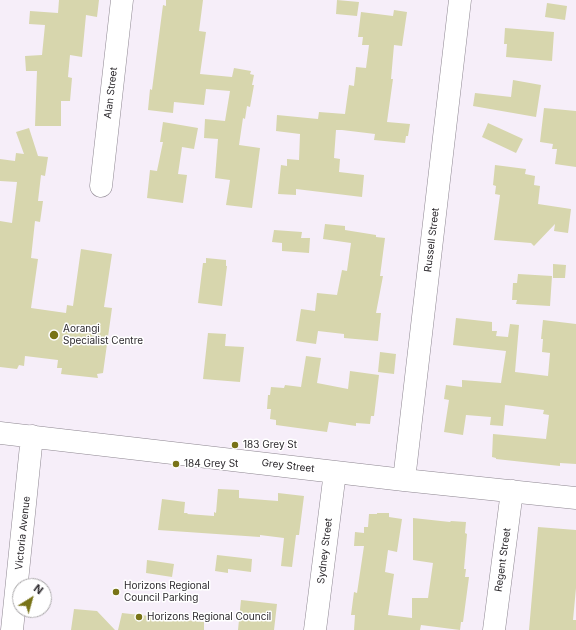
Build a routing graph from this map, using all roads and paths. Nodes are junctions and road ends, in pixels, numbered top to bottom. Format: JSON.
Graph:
{"nodes":[{"id":1,"x":122,"y":0,"type":"edge"},
{"id":2,"x":460,"y":0,"type":"edge"},
{"id":3,"x":101,"y":186,"type":"dead end"},
{"id":4,"x":0,"y":433,"type":"edge"},
{"id":5,"x":32,"y":436,"type":"junction"},
{"id":6,"x":335,"y":472,"type":"junction"},
{"id":7,"x":404,"y":480,"type":"junction"},
{"id":8,"x":512,"y":490,"type":"junction"},
{"id":9,"x":576,"y":498,"type":"edge"},
{"id":10,"x":12,"y":630,"type":"edge"},
{"id":11,"x":315,"y":630,"type":"edge"},
{"id":12,"x":494,"y":630,"type":"edge"}],
"edges":[{"from":1,"to":3,"type":"street","name":"Alan Street"},
{"from":2,"to":7,"type":"street","name":"Russell Street"},
{"from":4,"to":5,"type":"street","name":"Grey Street"},
{"from":5,"to":6,"type":"street","name":"Grey Street"},
{"from":5,"to":10,"type":"street","name":"Victoria Avenue"},
{"from":6,"to":7,"type":"street","name":"Grey Street"},
{"from":6,"to":11,"type":"street","name":"Sydney Street"},
{"from":7,"to":8,"type":"street","name":"Grey Street"},
{"from":8,"to":9,"type":"street","name":"Grey Street"},
{"from":8,"to":12,"type":"street","name":"Regent Street"}]}
